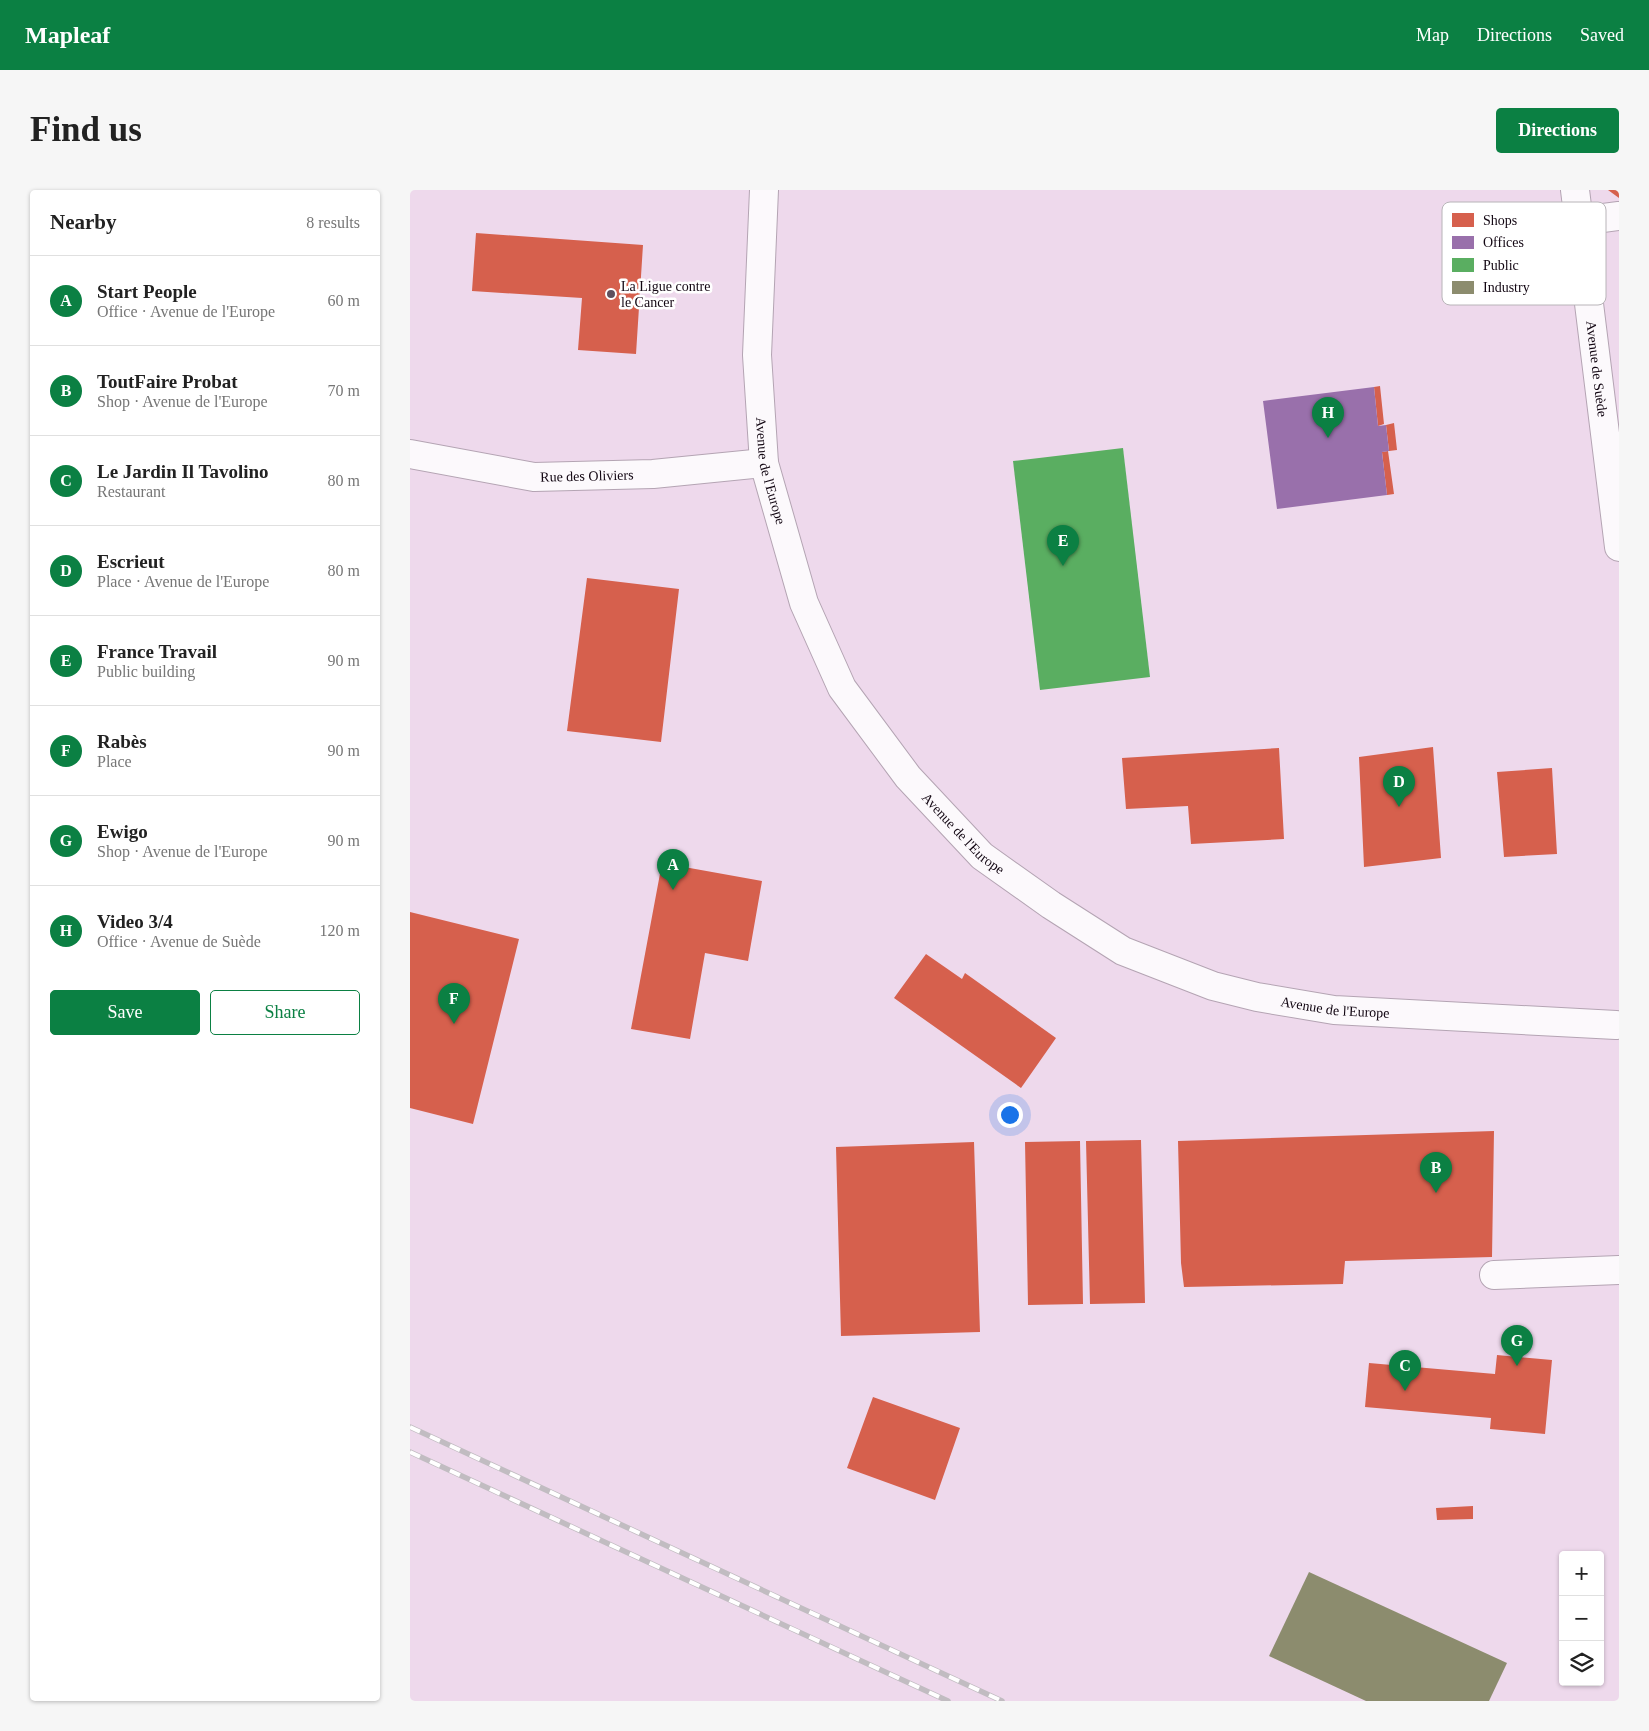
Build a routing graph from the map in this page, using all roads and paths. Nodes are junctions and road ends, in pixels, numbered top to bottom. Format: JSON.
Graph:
{"nodes":[{"id":1,"x":764,"y":190,"type":"edge"},
{"id":2,"x":1619,"y":216,"type":"edge"},
{"id":3,"x":1606,"y":218,"type":"edge"},
{"id":4,"x":1590,"y":305,"type":"edge"},
{"id":5,"x":410,"y":454,"type":"edge"},
{"id":6,"x":764,"y":463,"type":"junction"},
{"id":7,"x":1619,"y":547,"type":"edge"},
{"id":8,"x":1618,"y":1023,"type":"edge"},
{"id":9,"x":1619,"y":1270,"type":"edge"},
{"id":10,"x":1494,"y":1275,"type":"dead end"}],
"edges":[{"from":1,"to":6,"type":"street","name":"Avenue de l'Europe"},
{"from":2,"to":3,"type":"street"},
{"from":4,"to":7,"type":"street","name":"Avenue de Suède"},
{"from":5,"to":6,"type":"street","name":"Rue des Oliviers"},
{"from":6,"to":8,"type":"street","name":"Avenue de l'Europe"},
{"from":9,"to":10,"type":"street"}]}
